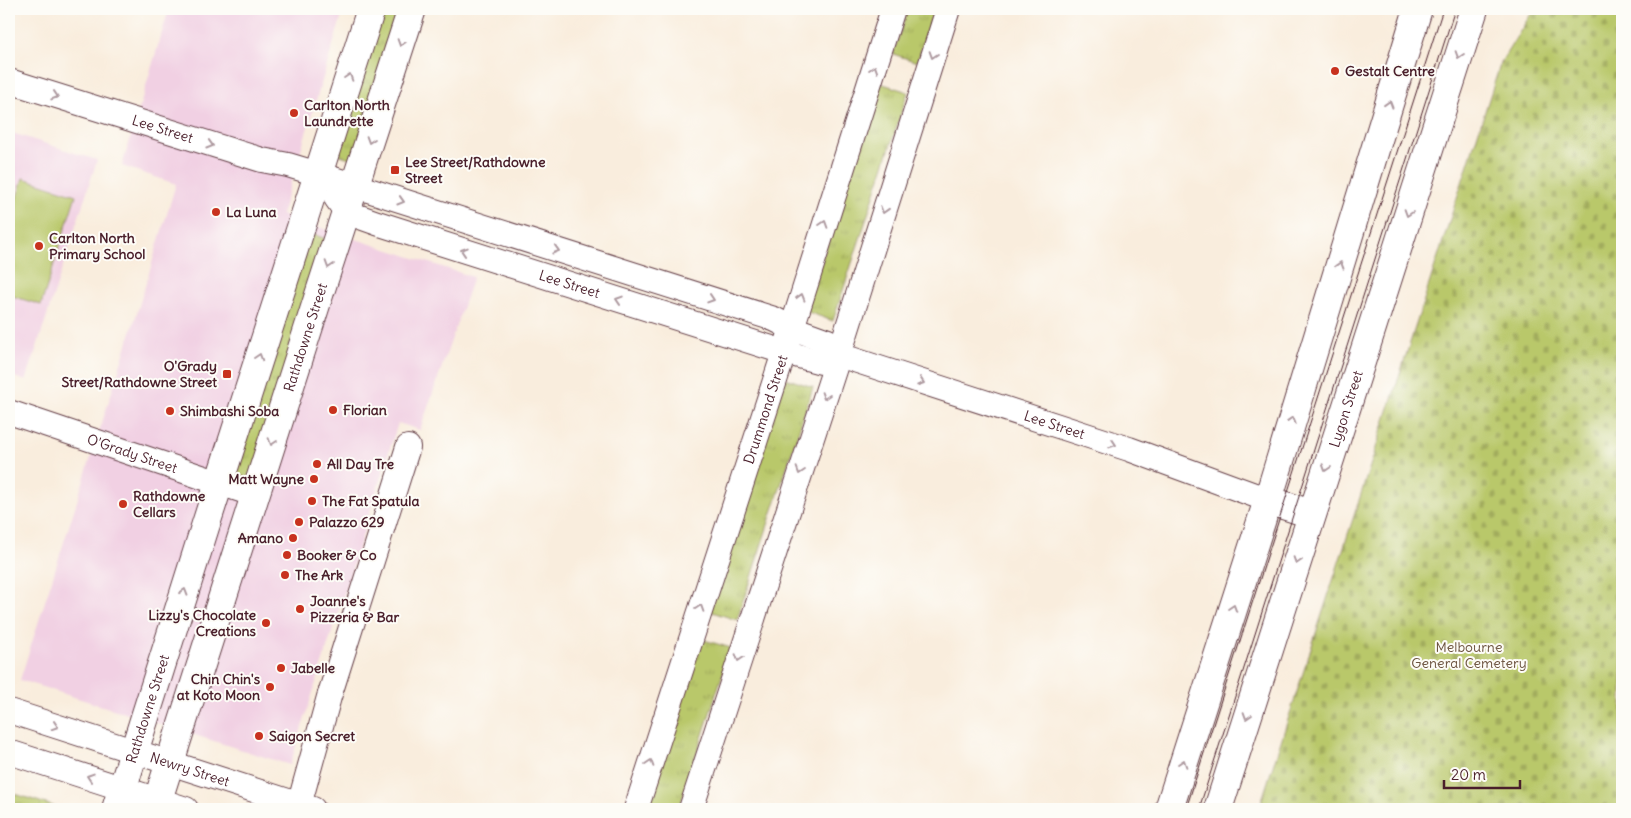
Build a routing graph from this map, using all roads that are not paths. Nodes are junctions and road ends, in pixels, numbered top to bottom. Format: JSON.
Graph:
{"nodes":[{"id":1,"x":371,"y":9,"type":"edge"},
{"id":2,"x":412,"y":9,"type":"edge"},
{"id":3,"x":893,"y":9,"type":"edge"},
{"id":4,"x":948,"y":9,"type":"edge"},
{"id":5,"x":1418,"y":9,"type":"edge"},
{"id":6,"x":1474,"y":9,"type":"edge"},
{"id":7,"x":9,"y":81,"type":"edge"},
{"id":8,"x":318,"y":174,"type":"junction"},
{"id":9,"x":354,"y":186,"type":"junction"},
{"id":10,"x":346,"y":212,"type":"junction"},
{"id":11,"x":502,"y":232,"type":"junction"},
{"id":12,"x":489,"y":259,"type":"junction"},
{"id":13,"x":652,"y":280,"type":"junction"},
{"id":14,"x":666,"y":314,"type":"junction"},
{"id":15,"x":792,"y":328,"type":"junction"},
{"id":16,"x":784,"y":352,"type":"junction"},
{"id":17,"x":839,"y":355,"type":"junction"},
{"id":18,"x":9,"y":412,"type":"edge"},
{"id":19,"x":408,"y":446,"type":"dead end"},
{"id":20,"x":218,"y":484,"type":"junction"},
{"id":21,"x":255,"y":495,"type":"junction"},
{"id":22,"x":1268,"y":500,"type":"junction"},
{"id":23,"x":1311,"y":514,"type":"junction"},
{"id":24,"x":9,"y":711,"type":"edge"},
{"id":25,"x":9,"y":752,"type":"edge"},
{"id":26,"x":134,"y":752,"type":"junction"},
{"id":27,"x":170,"y":764,"type":"junction"},
{"id":28,"x":119,"y":799,"type":"edge"},
{"id":29,"x":156,"y":805,"type":"edge"},
{"id":30,"x":303,"y":808,"type":"edge"},
{"id":31,"x":186,"y":809,"type":"edge"},
{"id":32,"x":636,"y":809,"type":"edge"},
{"id":33,"x":691,"y":809,"type":"edge"},
{"id":34,"x":1169,"y":809,"type":"edge"},
{"id":35,"x":1218,"y":809,"type":"edge"}],
"edges":[{"from":8,"to":1,"type":"street","name":"Rathdowne Street","one_way":true},
{"from":2,"to":9,"type":"street","name":"Rathdowne Street","one_way":true},
{"from":15,"to":3,"type":"street","name":"Drummond Street","one_way":true},
{"from":4,"to":17,"type":"street","one_way":true},
{"from":22,"to":5,"type":"street","one_way":true},
{"from":6,"to":23,"type":"street","name":"Lygon Street","one_way":true},
{"from":7,"to":8,"type":"street","name":"Lee Street","one_way":true},
{"from":8,"to":9,"type":"street","name":"Lee Street"},
{"from":8,"to":10,"type":"street"},
{"from":20,"to":8,"type":"street","name":"Rathdowne Street","one_way":true},
{"from":9,"to":10,"type":"street","name":"Rathdowne Street"},
{"from":9,"to":11,"type":"street","name":"Lee Street","one_way":true},
{"from":12,"to":10,"type":"street","name":"Lee Street","one_way":true},
{"from":10,"to":21,"type":"street","name":"Rathdowne Street","one_way":true},
{"from":11,"to":12,"type":"street"},
{"from":11,"to":13,"type":"street","name":"Lee Street","one_way":true},
{"from":14,"to":12,"type":"street","name":"Lee Street","one_way":true},
{"from":13,"to":14,"type":"street"},
{"from":13,"to":15,"type":"street","name":"Lee Street","one_way":true},
{"from":14,"to":16,"type":"street","name":"Lee Street"},
{"from":15,"to":16,"type":"street","name":"Drummond Street"},
{"from":15,"to":17,"type":"street","name":"Lee Street"},
{"from":16,"to":17,"type":"street","name":"Lee Street"},
{"from":32,"to":16,"type":"street","name":"Drummond Street","one_way":true},
{"from":17,"to":22,"type":"street","name":"Lee Street","one_way":true},
{"from":17,"to":33,"type":"street","one_way":true},
{"from":18,"to":20,"type":"street","name":"O'Grady Street"},
{"from":19,"to":30,"type":"street"},
{"from":20,"to":21,"type":"street","name":"O'Grady Street"},
{"from":26,"to":20,"type":"street","name":"Rathdowne Street","one_way":true},
{"from":21,"to":27,"type":"street","name":"Rathdowne Street"},
{"from":22,"to":23,"type":"street"},
{"from":34,"to":22,"type":"street","one_way":true},
{"from":23,"to":35,"type":"street","name":"Lygon Street","one_way":true},
{"from":24,"to":26,"type":"street","name":"Newry Street","one_way":true},
{"from":28,"to":25,"type":"street","one_way":true},
{"from":26,"to":27,"type":"street","name":"Newry Street"},
{"from":26,"to":28,"type":"street","name":"Rathdowne Street"},
{"from":27,"to":29,"type":"street","name":"Rathdowne Street"},
{"from":27,"to":30,"type":"street","name":"Newry Street"},
{"from":28,"to":29,"type":"street"},
{"from":29,"to":31,"type":"street"}]}
